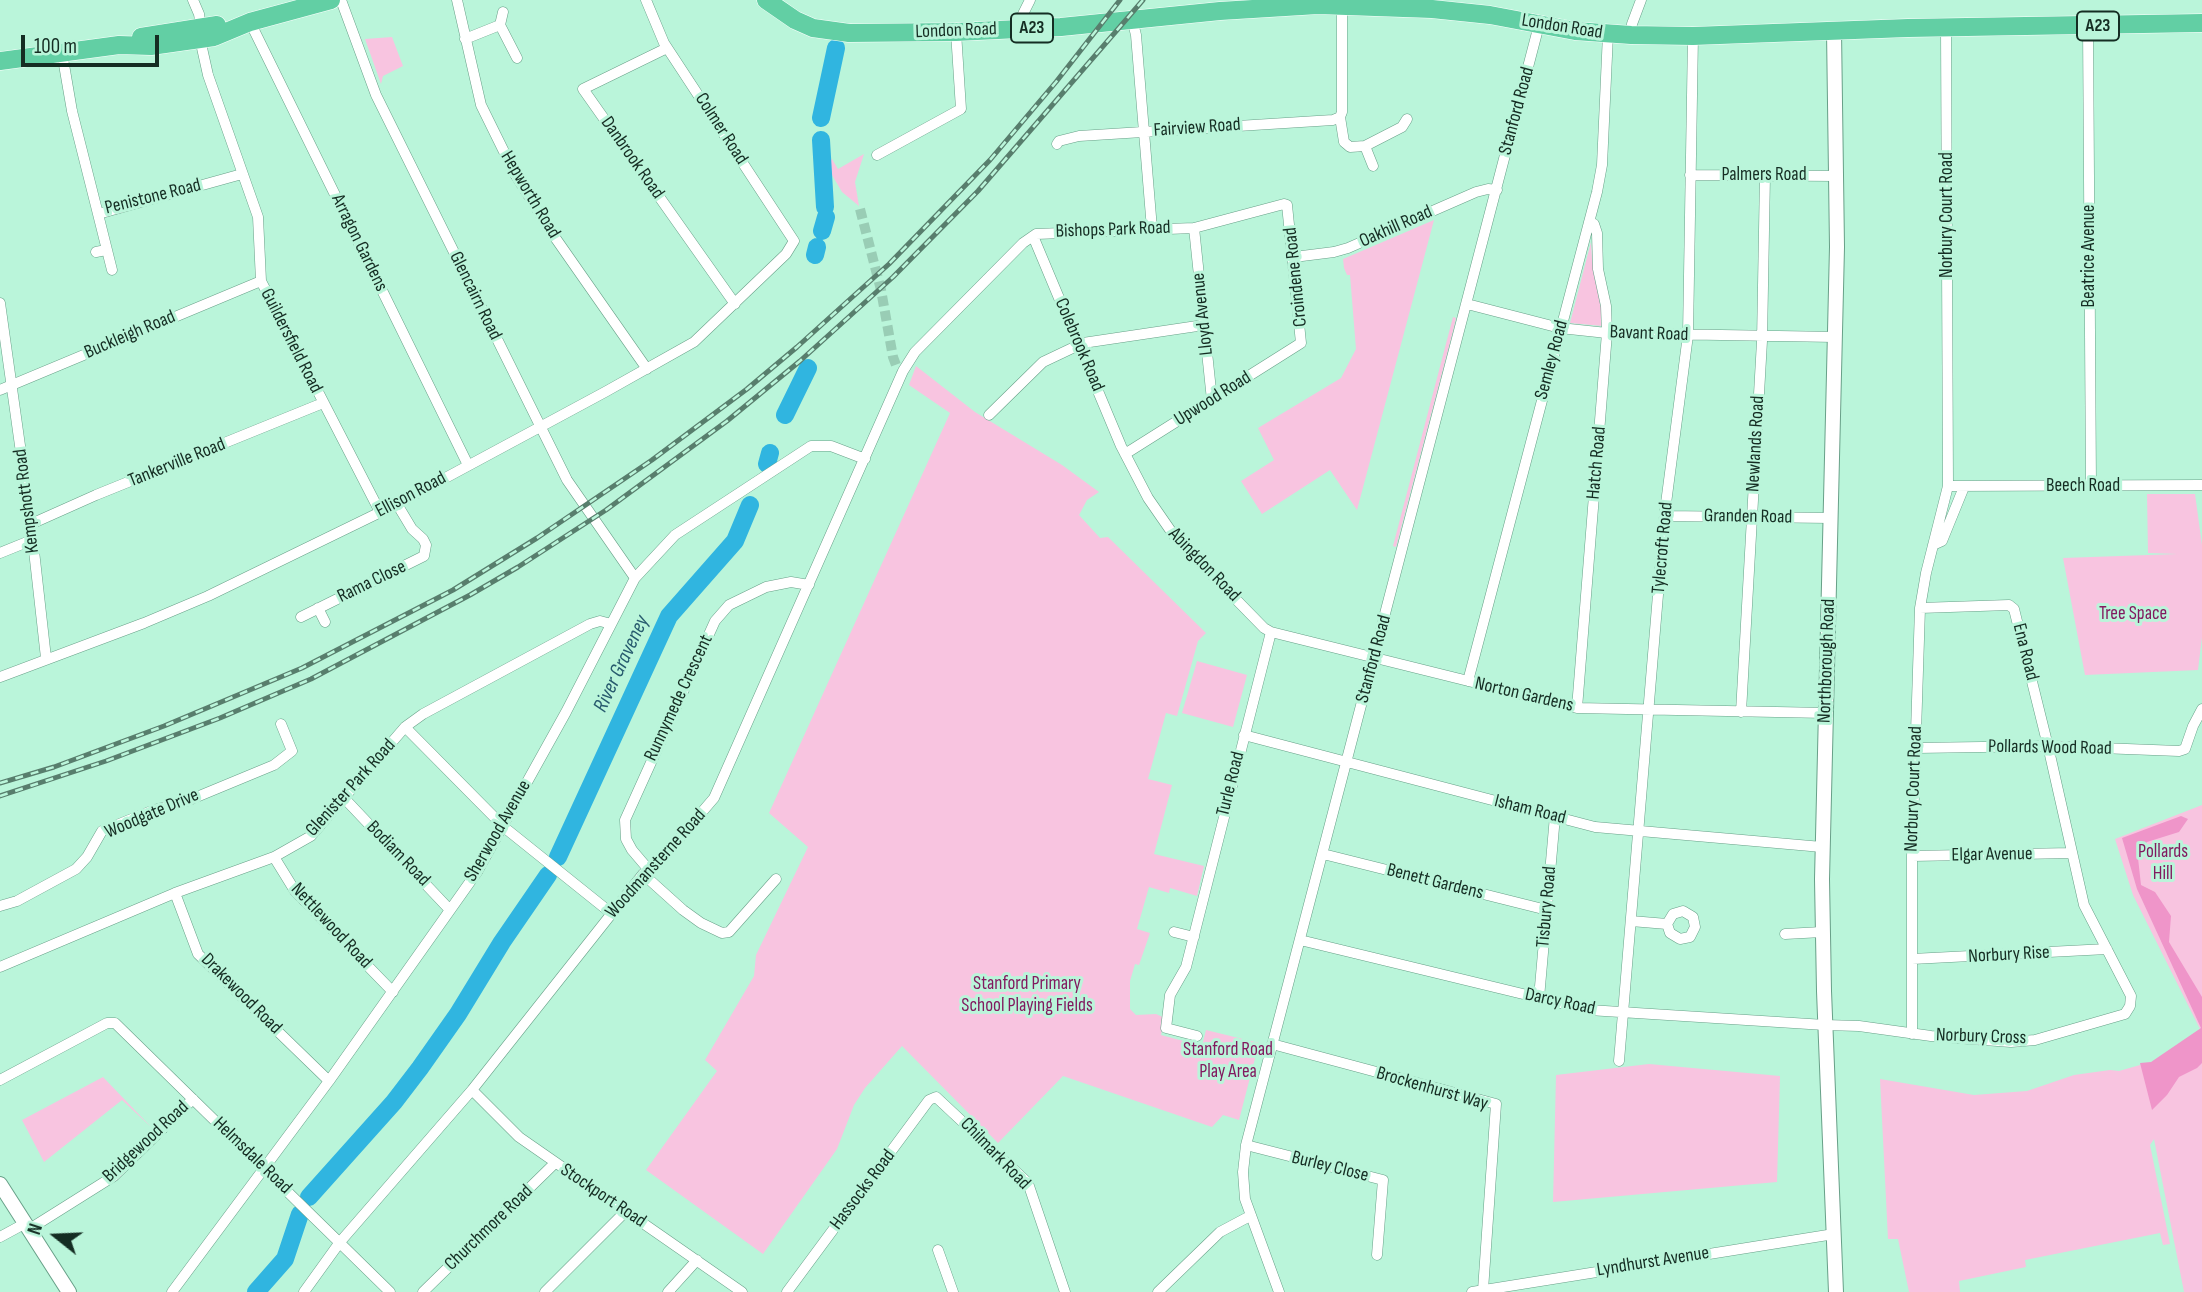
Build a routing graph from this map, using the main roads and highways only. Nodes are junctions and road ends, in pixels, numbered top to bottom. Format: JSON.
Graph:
{"nodes":[{"id":1,"x":330,"y":0,"type":"edge"},
{"id":2,"x":766,"y":0,"type":"edge"},
{"id":3,"x":1270,"y":4,"type":"edge"},
{"id":4,"x":2202,"y":23,"type":"edge"},
{"id":5,"x":0,"y":61,"type":"edge"}],
"edges":[{"from":1,"to":5,"type":"highway"},
{"from":2,"to":3,"type":"highway","name":"London Road","number":"A23"},
{"from":3,"to":4,"type":"highway","name":"London Road","number":"A23"}]}
